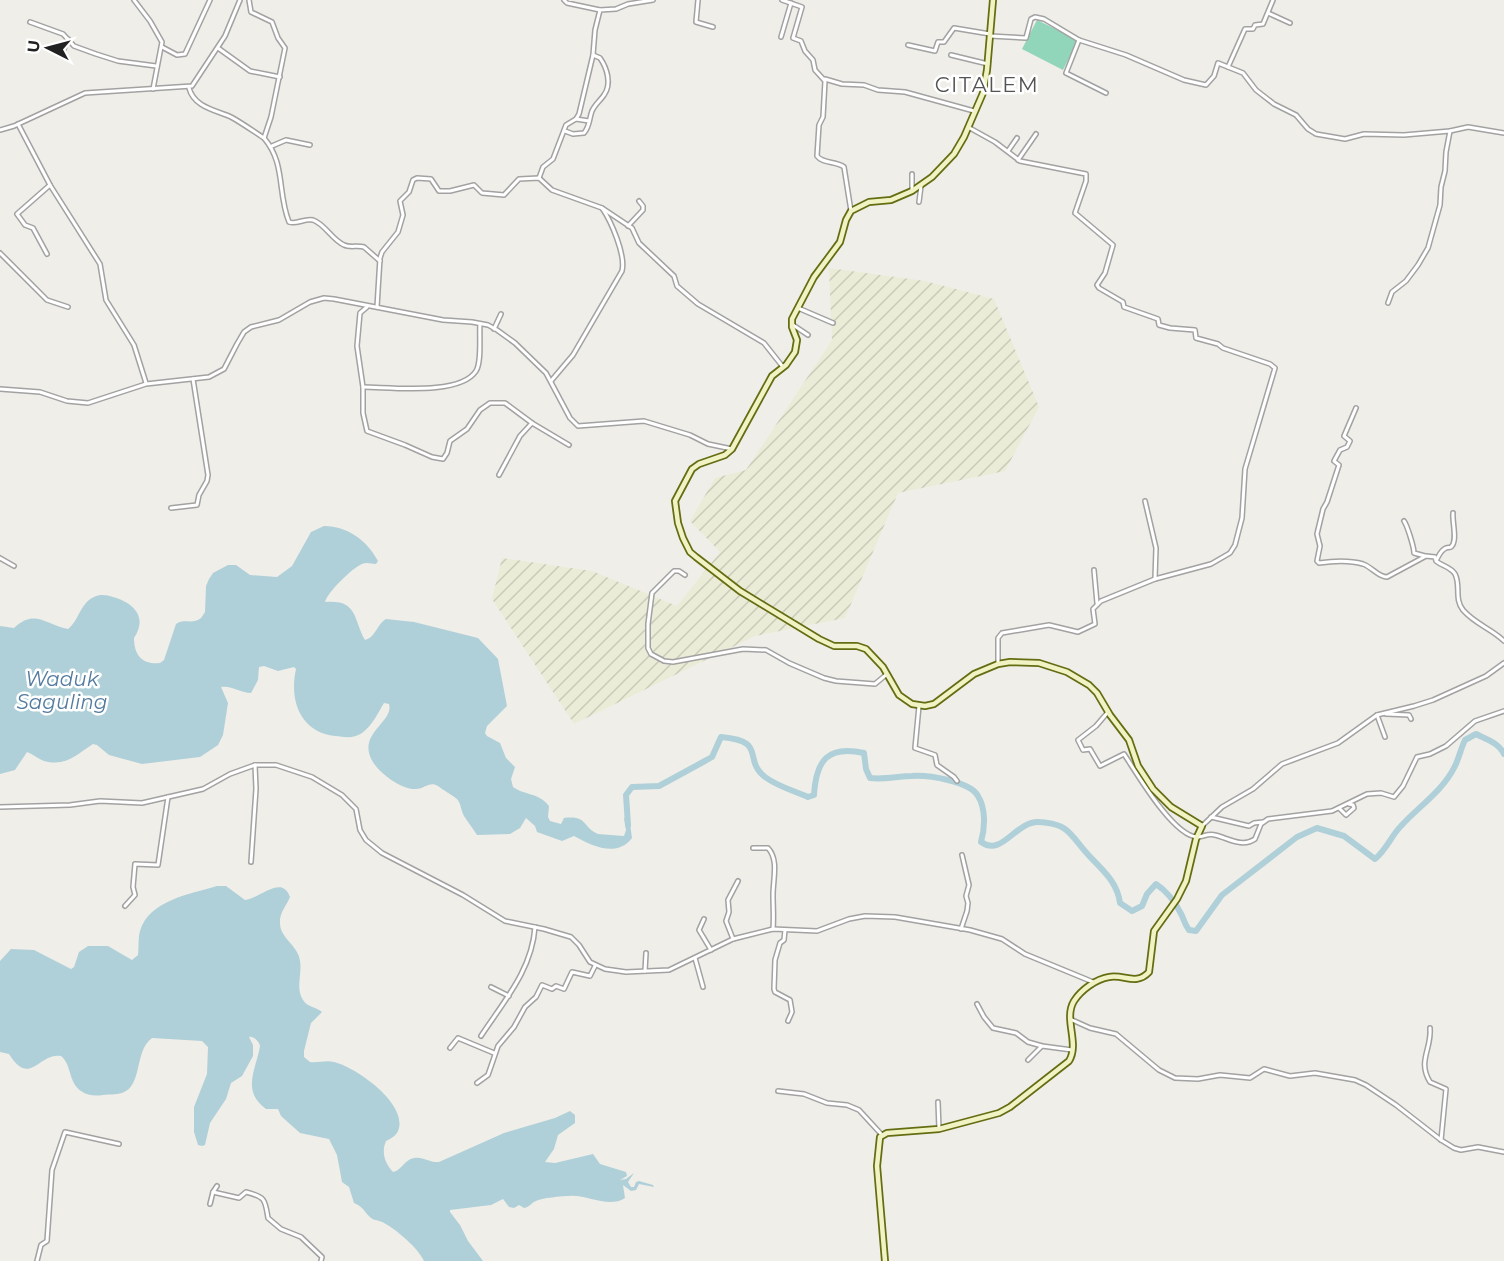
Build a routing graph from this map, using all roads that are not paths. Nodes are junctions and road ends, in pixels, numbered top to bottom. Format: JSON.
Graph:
{"nodes":[{"id":1,"x":134,"y":0,"type":"edge"},
{"id":2,"x":210,"y":0,"type":"edge"},
{"id":3,"x":240,"y":0,"type":"edge"},
{"id":4,"x":249,"y":0,"type":"edge"},
{"id":5,"x":564,"y":0,"type":"edge"},
{"id":6,"x":653,"y":0,"type":"edge"},
{"id":7,"x":698,"y":0,"type":"edge"},
{"id":8,"x":782,"y":0,"type":"edge"},
{"id":9,"x":993,"y":0,"type":"edge"},
{"id":10,"x":1273,"y":0,"type":"edge"},
{"id":11,"x":791,"y":3,"type":"junction"},
{"id":12,"x":600,"y":10,"type":"junction"},
{"id":13,"x":1268,"y":13,"type":"junction"},
{"id":14,"x":30,"y":22,"type":"dead end"},
{"id":15,"x":1290,"y":23,"type":"dead end"},
{"id":16,"x":713,"y":27,"type":"dead end"},
{"id":17,"x":990,"y":35,"type":"junction"},
{"id":18,"x":781,"y":37,"type":"dead end"},
{"id":19,"x":68,"y":39,"type":"junction"},
{"id":20,"x":1079,"y":40,"type":"junction"},
{"id":21,"x":908,"y":45,"type":"dead end"},
{"id":22,"x":162,"y":47,"type":"junction"},
{"id":23,"x":218,"y":47,"type":"junction"},
{"id":24,"x":62,"y":54,"type":"dead end"},
{"id":25,"x":593,"y":55,"type":"junction"},
{"id":26,"x":951,"y":55,"type":"dead end"},
{"id":27,"x":988,"y":64,"type":"junction"},
{"id":28,"x":156,"y":66,"type":"junction"},
{"id":29,"x":1228,"y":67,"type":"junction"},
{"id":30,"x":280,"y":77,"type":"junction"},
{"id":31,"x":824,"y":79,"type":"junction"},
{"id":32,"x":189,"y":88,"type":"junction"},
{"id":33,"x":153,"y":89,"type":"junction"},
{"id":34,"x":1106,"y":93,"type":"dead end"},
{"id":35,"x":974,"y":111,"type":"junction"},
{"id":36,"x":576,"y":119,"type":"junction"},
{"id":37,"x":590,"y":121,"type":"junction"},
{"id":38,"x":18,"y":124,"type":"junction"},
{"id":39,"x":968,"y":127,"type":"junction"},
{"id":40,"x":0,"y":130,"type":"edge"},
{"id":41,"x":564,"y":130,"type":"junction"},
{"id":42,"x":1450,"y":131,"type":"junction"},
{"id":43,"x":1504,"y":133,"type":"edge"},
{"id":44,"x":1036,"y":134,"type":"dead end"},
{"id":45,"x":264,"y":138,"type":"junction"},
{"id":46,"x":1017,"y":138,"type":"dead end"},
{"id":47,"x":310,"y":145,"type":"dead end"},
{"id":48,"x":271,"y":147,"type":"junction"},
{"id":49,"x":1008,"y":151,"type":"junction"},
{"id":50,"x":1018,"y":160,"type":"junction"},
{"id":51,"x":912,"y":174,"type":"dead end"},
{"id":52,"x":539,"y":178,"type":"junction"},
{"id":53,"x":50,"y":185,"type":"junction"},
{"id":54,"x":921,"y":186,"type":"junction"},
{"id":55,"x":912,"y":191,"type":"junction"},
{"id":56,"x":639,"y":201,"type":"dead end"},
{"id":57,"x":919,"y":202,"type":"dead end"},
{"id":58,"x":602,"y":208,"type":"junction"},
{"id":59,"x":851,"y":211,"type":"junction"},
{"id":60,"x":628,"y":226,"type":"junction"},
{"id":61,"x":0,"y":253,"type":"edge"},
{"id":62,"x":47,"y":254,"type":"dead end"},
{"id":63,"x":380,"y":261,"type":"junction"},
{"id":64,"x":1388,"y":303,"type":"dead end"},
{"id":65,"x":369,"y":306,"type":"junction"},
{"id":66,"x":68,"y":307,"type":"dead end"},
{"id":67,"x":377,"y":307,"type":"junction"},
{"id":68,"x":798,"y":308,"type":"junction"},
{"id":69,"x":501,"y":314,"type":"dead end"},
{"id":70,"x":833,"y":323,"type":"dead end"},
{"id":71,"x":480,"y":324,"type":"junction"},
{"id":72,"x":791,"y":324,"type":"junction"},
{"id":73,"x":494,"y":329,"type":"junction"},
{"id":74,"x":808,"y":335,"type":"dead end"},
{"id":75,"x":783,"y":367,"type":"junction"},
{"id":76,"x":193,"y":379,"type":"junction"},
{"id":77,"x":551,"y":381,"type":"junction"},
{"id":78,"x":146,"y":384,"type":"junction"},
{"id":79,"x":363,"y":387,"type":"junction"},
{"id":80,"x":0,"y":389,"type":"edge"},
{"id":81,"x":1356,"y":408,"type":"dead end"},
{"id":82,"x":532,"y":423,"type":"junction"},
{"id":83,"x":569,"y":445,"type":"dead end"},
{"id":84,"x":732,"y":449,"type":"junction"},
{"id":85,"x":499,"y":475,"type":"dead end"},
{"id":86,"x":1145,"y":501,"type":"dead end"},
{"id":87,"x":171,"y":508,"type":"dead end"},
{"id":88,"x":1453,"y":513,"type":"dead end"},
{"id":89,"x":1404,"y":521,"type":"dead end"},
{"id":90,"x":1426,"y":556,"type":"junction"},
{"id":91,"x":0,"y":558,"type":"edge"},
{"id":92,"x":1436,"y":561,"type":"junction"},
{"id":93,"x":14,"y":566,"type":"dead end"},
{"id":94,"x":1094,"y":570,"type":"dead end"},
{"id":95,"x":685,"y":575,"type":"dead end"},
{"id":96,"x":1155,"y":579,"type":"junction"},
{"id":97,"x":1097,"y":603,"type":"junction"},
{"id":98,"x":1504,"y":641,"type":"edge"},
{"id":99,"x":1504,"y":663,"type":"edge"},
{"id":100,"x":998,"y":664,"type":"junction"},
{"id":101,"x":887,"y":674,"type":"junction"},
{"id":102,"x":919,"y":706,"type":"junction"},
{"id":103,"x":1504,"y":711,"type":"edge"},
{"id":104,"x":1384,"y":713,"type":"junction"},
{"id":105,"x":1377,"y":715,"type":"junction"},
{"id":106,"x":1104,"y":716,"type":"junction"},
{"id":107,"x":1411,"y":719,"type":"dead end"},
{"id":108,"x":1385,"y":737,"type":"dead end"},
{"id":109,"x":255,"y":765,"type":"junction"},
{"id":110,"x":957,"y":781,"type":"dead end"},
{"id":111,"x":168,"y":797,"type":"junction"},
{"id":112,"x":1348,"y":803,"type":"junction"},
{"id":113,"x":0,"y":807,"type":"edge"},
{"id":114,"x":1338,"y":808,"type":"junction"},
{"id":115,"x":1211,"y":817,"type":"junction"},
{"id":116,"x":1263,"y":822,"type":"junction"},
{"id":117,"x":1202,"y":826,"type":"junction"},
{"id":118,"x":1196,"y":837,"type":"junction"},
{"id":119,"x":753,"y":848,"type":"dead end"},
{"id":120,"x":963,"y":855,"type":"dead end"},
{"id":121,"x":251,"y":862,"type":"dead end"},
{"id":122,"x":738,"y":881,"type":"dead end"},
{"id":123,"x":124,"y":906,"type":"dead end"},
{"id":124,"x":704,"y":919,"type":"dead end"},
{"id":125,"x":535,"y":927,"type":"junction"},
{"id":126,"x":961,"y":928,"type":"junction"},
{"id":127,"x":773,"y":929,"type":"junction"},
{"id":128,"x":785,"y":930,"type":"junction"},
{"id":129,"x":733,"y":939,"type":"junction"},
{"id":130,"x":711,"y":950,"type":"junction"},
{"id":131,"x":646,"y":953,"type":"dead end"},
{"id":132,"x":695,"y":958,"type":"junction"},
{"id":133,"x":595,"y":966,"type":"junction"},
{"id":134,"x":645,"y":971,"type":"junction"},
{"id":135,"x":1095,"y":983,"type":"junction"},
{"id":136,"x":490,"y":987,"type":"dead end"},
{"id":137,"x":703,"y":987,"type":"dead end"},
{"id":138,"x":509,"y":996,"type":"junction"},
{"id":139,"x":977,"y":1004,"type":"dead end"},
{"id":140,"x":1070,"y":1019,"type":"junction"},
{"id":141,"x":788,"y":1022,"type":"dead end"},
{"id":142,"x":1430,"y":1028,"type":"dead end"},
{"id":143,"x":481,"y":1036,"type":"dead end"},
{"id":144,"x":1042,"y":1046,"type":"junction"},
{"id":145,"x":450,"y":1048,"type":"dead end"},
{"id":146,"x":1072,"y":1050,"type":"junction"},
{"id":147,"x":494,"y":1053,"type":"junction"},
{"id":148,"x":1028,"y":1060,"type":"dead end"},
{"id":149,"x":477,"y":1083,"type":"dead end"},
{"id":150,"x":778,"y":1091,"type":"dead end"},
{"id":151,"x":938,"y":1102,"type":"dead end"},
{"id":152,"x":939,"y":1129,"type":"junction"},
{"id":153,"x":882,"y":1135,"type":"junction"},
{"id":154,"x":1441,"y":1140,"type":"junction"},
{"id":155,"x":119,"y":1144,"type":"dead end"},
{"id":156,"x":1504,"y":1152,"type":"edge"},
{"id":157,"x":217,"y":1185,"type":"dead end"},
{"id":158,"x":213,"y":1192,"type":"junction"},
{"id":159,"x":210,"y":1204,"type":"dead end"},
{"id":160,"x":37,"y":1261,"type":"edge"},
{"id":161,"x":321,"y":1261,"type":"edge"},
{"id":162,"x":885,"y":1261,"type":"edge"}],
"edges":[{"from":1,"to":22,"type":"street"},
{"from":2,"to":22,"type":"street"},
{"from":3,"to":23,"type":"street"},
{"from":4,"to":30,"type":"street"},
{"from":5,"to":12,"type":"street"},
{"from":6,"to":12,"type":"street"},
{"from":7,"to":16,"type":"street"},
{"from":8,"to":11,"type":"street"},
{"from":9,"to":17,"type":"main road"},
{"from":10,"to":13,"type":"street"},
{"from":11,"to":18,"type":"street"},
{"from":11,"to":31,"type":"street"},
{"from":12,"to":25,"type":"street"},
{"from":13,"to":15,"type":"street"},
{"from":13,"to":29,"type":"street"},
{"from":14,"to":19,"type":"street"},
{"from":17,"to":20,"type":"street"},
{"from":17,"to":21,"type":"street"},
{"from":17,"to":27,"type":"main road"},
{"from":19,"to":24,"type":"street"},
{"from":19,"to":28,"type":"street"},
{"from":20,"to":29,"type":"street"},
{"from":20,"to":34,"type":"street"},
{"from":22,"to":28,"type":"street"},
{"from":23,"to":30,"type":"street"},
{"from":23,"to":32,"type":"street"},
{"from":25,"to":36,"type":"street"},
{"from":25,"to":37,"type":"street"},
{"from":26,"to":27,"type":"street"},
{"from":27,"to":35,"type":"main road"},
{"from":28,"to":33,"type":"street"},
{"from":29,"to":42,"type":"street"},
{"from":30,"to":45,"type":"street"},
{"from":31,"to":35,"type":"street"},
{"from":31,"to":59,"type":"street"},
{"from":32,"to":33,"type":"street"},
{"from":32,"to":45,"type":"street"},
{"from":33,"to":38,"type":"street"},
{"from":35,"to":39,"type":"main road"},
{"from":36,"to":37,"type":"street"},
{"from":36,"to":41,"type":"street"},
{"from":37,"to":41,"type":"street"},
{"from":38,"to":40,"type":"street"},
{"from":38,"to":53,"type":"street"},
{"from":39,"to":49,"type":"street"},
{"from":39,"to":54,"type":"main road"},
{"from":41,"to":52,"type":"street"},
{"from":42,"to":43,"type":"street"},
{"from":42,"to":64,"type":"street"},
{"from":44,"to":50,"type":"street"},
{"from":45,"to":48,"type":"street"},
{"from":46,"to":49,"type":"street"},
{"from":47,"to":48,"type":"street"},
{"from":48,"to":63,"type":"street"},
{"from":49,"to":50,"type":"street"},
{"from":50,"to":96,"type":"street"},
{"from":51,"to":55,"type":"street"},
{"from":52,"to":58,"type":"street"},
{"from":52,"to":63,"type":"street"},
{"from":53,"to":62,"type":"street"},
{"from":53,"to":78,"type":"street"},
{"from":54,"to":55,"type":"main road"},
{"from":54,"to":57,"type":"street"},
{"from":55,"to":59,"type":"main road"},
{"from":56,"to":60,"type":"street"},
{"from":58,"to":60,"type":"street"},
{"from":58,"to":77,"type":"street"},
{"from":59,"to":68,"type":"main road"},
{"from":60,"to":75,"type":"street"},
{"from":61,"to":66,"type":"street"},
{"from":63,"to":67,"type":"street"},
{"from":65,"to":67,"type":"street"},
{"from":65,"to":76,"type":"street"},
{"from":65,"to":79,"type":"street"},
{"from":67,"to":71,"type":"street"},
{"from":68,"to":70,"type":"street"},
{"from":68,"to":72,"type":"main road"},
{"from":69,"to":73,"type":"street"},
{"from":71,"to":73,"type":"street"},
{"from":71,"to":79,"type":"street"},
{"from":72,"to":74,"type":"street"},
{"from":72,"to":75,"type":"main road"},
{"from":73,"to":77,"type":"street"},
{"from":75,"to":84,"type":"main road"},
{"from":76,"to":78,"type":"street"},
{"from":76,"to":87,"type":"street"},
{"from":77,"to":84,"type":"street"},
{"from":78,"to":80,"type":"street"},
{"from":79,"to":82,"type":"street"},
{"from":81,"to":90,"type":"street"},
{"from":82,"to":83,"type":"street"},
{"from":82,"to":85,"type":"street"},
{"from":84,"to":101,"type":"main road"},
{"from":86,"to":96,"type":"street"},
{"from":88,"to":92,"type":"street"},
{"from":89,"to":90,"type":"street"},
{"from":90,"to":92,"type":"street"},
{"from":91,"to":93,"type":"street"},
{"from":92,"to":98,"type":"street"},
{"from":94,"to":97,"type":"street"},
{"from":95,"to":101,"type":"street"},
{"from":96,"to":97,"type":"street"},
{"from":97,"to":100,"type":"street"},
{"from":99,"to":104,"type":"street"},
{"from":100,"to":102,"type":"main road"},
{"from":100,"to":106,"type":"main road"},
{"from":101,"to":102,"type":"main road"},
{"from":102,"to":110,"type":"street"},
{"from":103,"to":112,"type":"street"},
{"from":104,"to":105,"type":"street"},
{"from":104,"to":107,"type":"street"},
{"from":105,"to":108,"type":"street"},
{"from":105,"to":115,"type":"street"},
{"from":106,"to":117,"type":"main road"},
{"from":106,"to":118,"type":"street"},
{"from":109,"to":111,"type":"street"},
{"from":109,"to":121,"type":"street"},
{"from":109,"to":125,"type":"street"},
{"from":111,"to":113,"type":"street"},
{"from":111,"to":123,"type":"street"},
{"from":112,"to":114,"type":"street"},
{"from":112,"to":114,"type":"street"},
{"from":114,"to":116,"type":"street"},
{"from":115,"to":116,"type":"street"},
{"from":115,"to":117,"type":"street"},
{"from":116,"to":118,"type":"street"},
{"from":117,"to":118,"type":"main road"},
{"from":118,"to":135,"type":"main road"},
{"from":119,"to":127,"type":"street"},
{"from":120,"to":126,"type":"street"},
{"from":122,"to":129,"type":"street"},
{"from":124,"to":130,"type":"street"},
{"from":125,"to":133,"type":"street"},
{"from":125,"to":138,"type":"street"},
{"from":126,"to":128,"type":"street"},
{"from":126,"to":135,"type":"street"},
{"from":127,"to":128,"type":"street"},
{"from":127,"to":129,"type":"street"},
{"from":128,"to":141,"type":"street"},
{"from":129,"to":130,"type":"street"},
{"from":130,"to":132,"type":"street"},
{"from":131,"to":134,"type":"street"},
{"from":132,"to":134,"type":"street"},
{"from":132,"to":137,"type":"street"},
{"from":133,"to":134,"type":"street"},
{"from":133,"to":147,"type":"street"},
{"from":135,"to":140,"type":"main road"},
{"from":136,"to":138,"type":"street"},
{"from":138,"to":143,"type":"street"},
{"from":139,"to":144,"type":"street"},
{"from":140,"to":146,"type":"main road"},
{"from":140,"to":154,"type":"street"},
{"from":142,"to":154,"type":"street"},
{"from":144,"to":146,"type":"street"},
{"from":144,"to":148,"type":"street"},
{"from":145,"to":147,"type":"street"},
{"from":146,"to":152,"type":"main road"},
{"from":147,"to":149,"type":"street"},
{"from":150,"to":153,"type":"street"},
{"from":151,"to":152,"type":"street"},
{"from":152,"to":153,"type":"main road"},
{"from":153,"to":162,"type":"main road"},
{"from":154,"to":156,"type":"street"},
{"from":155,"to":160,"type":"street"},
{"from":157,"to":158,"type":"street"},
{"from":158,"to":159,"type":"street"},
{"from":158,"to":161,"type":"street"}]}
